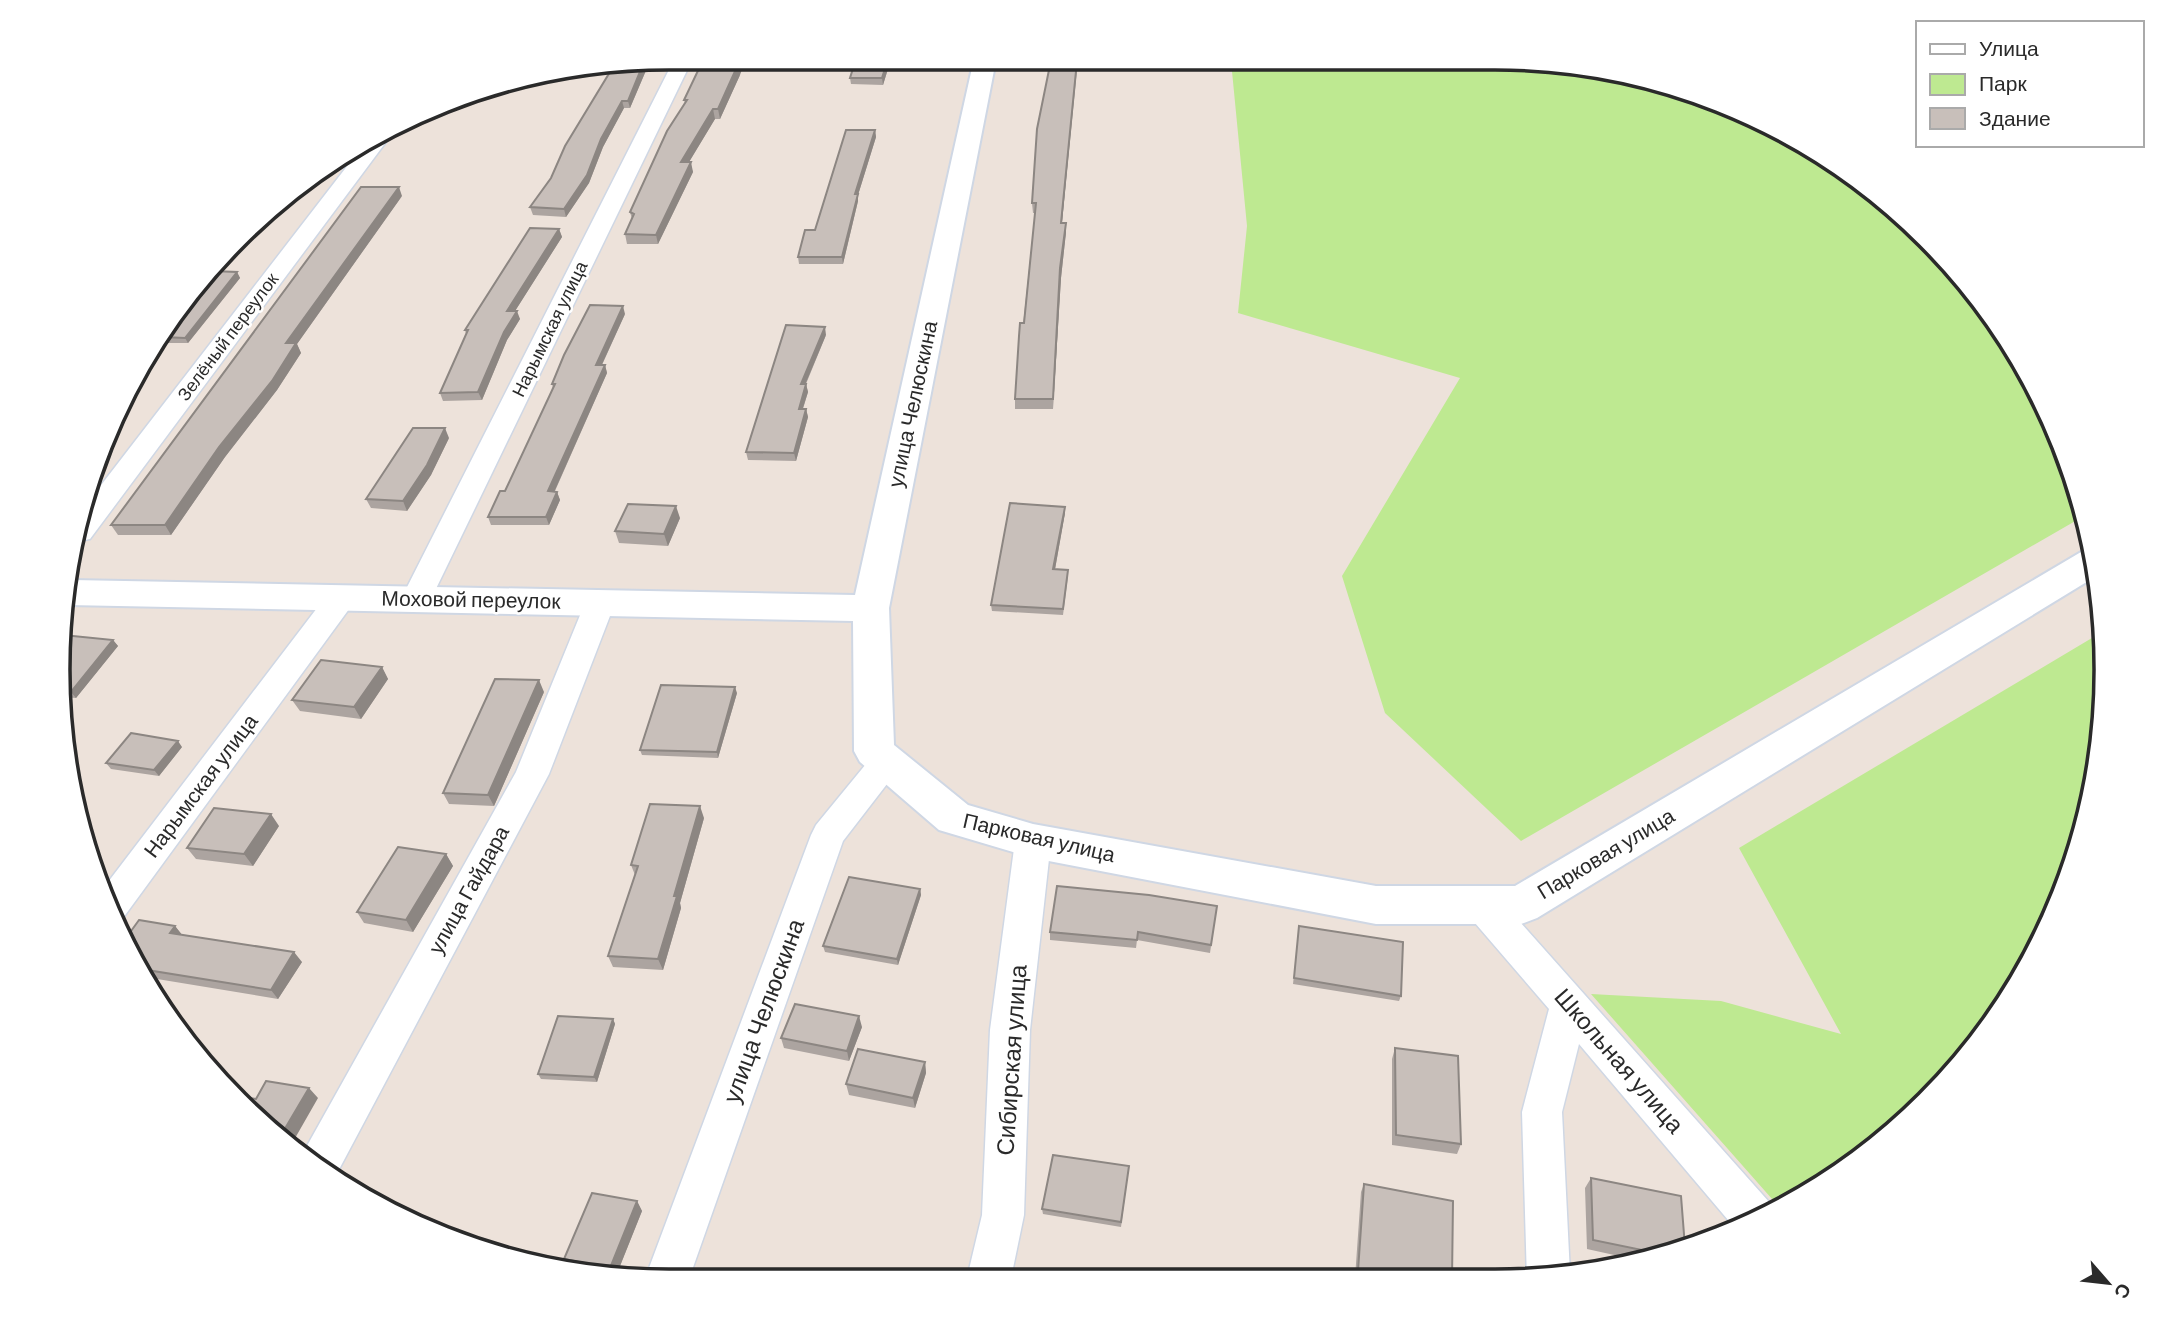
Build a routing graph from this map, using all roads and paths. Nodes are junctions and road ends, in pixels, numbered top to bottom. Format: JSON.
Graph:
{"nodes":[{"id":1,"x":678,"y":70,"type":"edge"},
{"id":2,"x":983,"y":70,"type":"edge"},
{"id":3,"x":370,"y":150,"type":"edge"},
{"id":4,"x":89,"y":521,"type":"edge"},
{"id":5,"x":2085,"y":567,"type":"edge"},
{"id":6,"x":75,"y":593,"type":"edge"},
{"id":7,"x":341,"y":598,"type":"junction"},
{"id":8,"x":416,"y":599,"type":"junction"},
{"id":9,"x":600,"y":603,"type":"junction"},
{"id":10,"x":871,"y":608,"type":"junction"},
{"id":11,"x":881,"y":756,"type":"junction"},
{"id":12,"x":1033,"y":841,"type":"junction"},
{"id":13,"x":116,"y":899,"type":"edge"},
{"id":14,"x":1482,"y":905,"type":"junction"},
{"id":15,"x":1569,"y":1005,"type":"junction"},
{"id":16,"x":323,"y":1158,"type":"edge"},
{"id":17,"x":1749,"y":1212,"type":"edge"},
{"id":18,"x":1548,"y":1267,"type":"edge"},
{"id":19,"x":671,"y":1269,"type":"edge"},
{"id":20,"x":991,"y":1269,"type":"edge"}],
"edges":[{"from":1,"to":8,"type":"street","name":"Нарымская улица"},
{"from":2,"to":10,"type":"street","name":"улица Челюскина"},
{"from":3,"to":4,"type":"street","name":"Зелёный переулок"},
{"from":5,"to":14,"type":"street","name":"Парковая улица"},
{"from":6,"to":7,"type":"street","name":"Моховой переулок"},
{"from":7,"to":8,"type":"street","name":"Моховой переулок"},
{"from":7,"to":13,"type":"street","name":"Нарымская улица"},
{"from":8,"to":9,"type":"street","name":"Моховой переулок"},
{"from":9,"to":10,"type":"street","name":"Моховой переулок"},
{"from":9,"to":16,"type":"street","name":"улица Гайдара"},
{"from":10,"to":11,"type":"street","name":"улица Челюскина"},
{"from":11,"to":12,"type":"street","name":"Парковая улица"},
{"from":11,"to":19,"type":"street","name":"улица Челюскина"},
{"from":12,"to":14,"type":"street","name":"Парковая улица"},
{"from":12,"to":20,"type":"street","name":"Сибирская улица"},
{"from":14,"to":15,"type":"street","name":"Школьная улица"},
{"from":15,"to":17,"type":"street","name":"Школьная улица"},
{"from":15,"to":18,"type":"street"}]}
